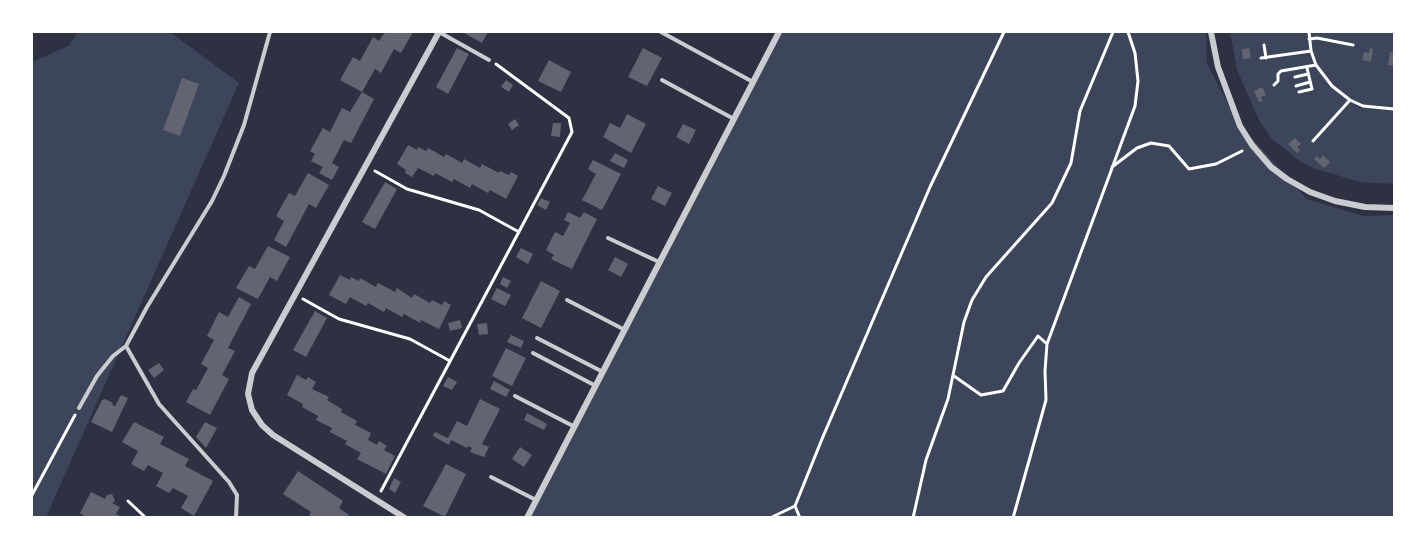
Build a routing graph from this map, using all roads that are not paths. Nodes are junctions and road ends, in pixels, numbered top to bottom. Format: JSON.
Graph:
{"nodes":[{"id":1,"x":270,"y":32,"type":"edge"},
{"id":2,"x":439,"y":32,"type":"edge"},
{"id":3,"x":661,"y":32,"type":"edge"},
{"id":4,"x":779,"y":32,"type":"edge"},
{"id":5,"x":1211,"y":32,"type":"edge"},
{"id":6,"x":489,"y":60,"type":"road end"},
{"id":7,"x":662,"y":80,"type":"dead end"},
{"id":8,"x":753,"y":82,"type":"junction"},
{"id":9,"x":734,"y":119,"type":"junction"},
{"id":10,"x":1395,"y":208,"type":"edge"},
{"id":11,"x":608,"y":238,"type":"dead end"},
{"id":12,"x":660,"y":262,"type":"junction"},
{"id":13,"x":567,"y":300,"type":"dead end"},
{"id":14,"x":625,"y":330,"type":"junction"},
{"id":15,"x":537,"y":338,"type":"dead end"},
{"id":16,"x":126,"y":346,"type":"junction"},
{"id":17,"x":533,"y":353,"type":"dead end"},
{"id":18,"x":603,"y":372,"type":"junction"},
{"id":19,"x":596,"y":386,"type":"junction"},
{"id":20,"x":515,"y":396,"type":"dead end"},
{"id":21,"x":79,"y":408,"type":"road end"},
{"id":22,"x":575,"y":427,"type":"junction"},
{"id":23,"x":491,"y":477,"type":"dead end"},
{"id":24,"x":536,"y":500,"type":"junction"},
{"id":25,"x":236,"y":518,"type":"edge"},
{"id":26,"x":405,"y":518,"type":"edge"},
{"id":27,"x":527,"y":518,"type":"edge"}],
"edges":[{"from":1,"to":16,"type":"lane"},
{"from":2,"to":6,"type":"lane"},
{"from":2,"to":26,"type":"street"},
{"from":3,"to":8,"type":"lane"},
{"from":4,"to":8,"type":"street"},
{"from":5,"to":10,"type":"street"},
{"from":7,"to":9,"type":"lane"},
{"from":8,"to":9,"type":"street"},
{"from":9,"to":12,"type":"street"},
{"from":11,"to":12,"type":"lane"},
{"from":12,"to":14,"type":"street"},
{"from":13,"to":14,"type":"lane"},
{"from":14,"to":18,"type":"street"},
{"from":15,"to":18,"type":"lane"},
{"from":16,"to":21,"type":"lane"},
{"from":16,"to":25,"type":"lane"},
{"from":17,"to":19,"type":"lane"},
{"from":18,"to":19,"type":"street"},
{"from":19,"to":22,"type":"street"},
{"from":20,"to":22,"type":"lane"},
{"from":22,"to":24,"type":"street"},
{"from":23,"to":24,"type":"lane"},
{"from":24,"to":27,"type":"street"}]}
